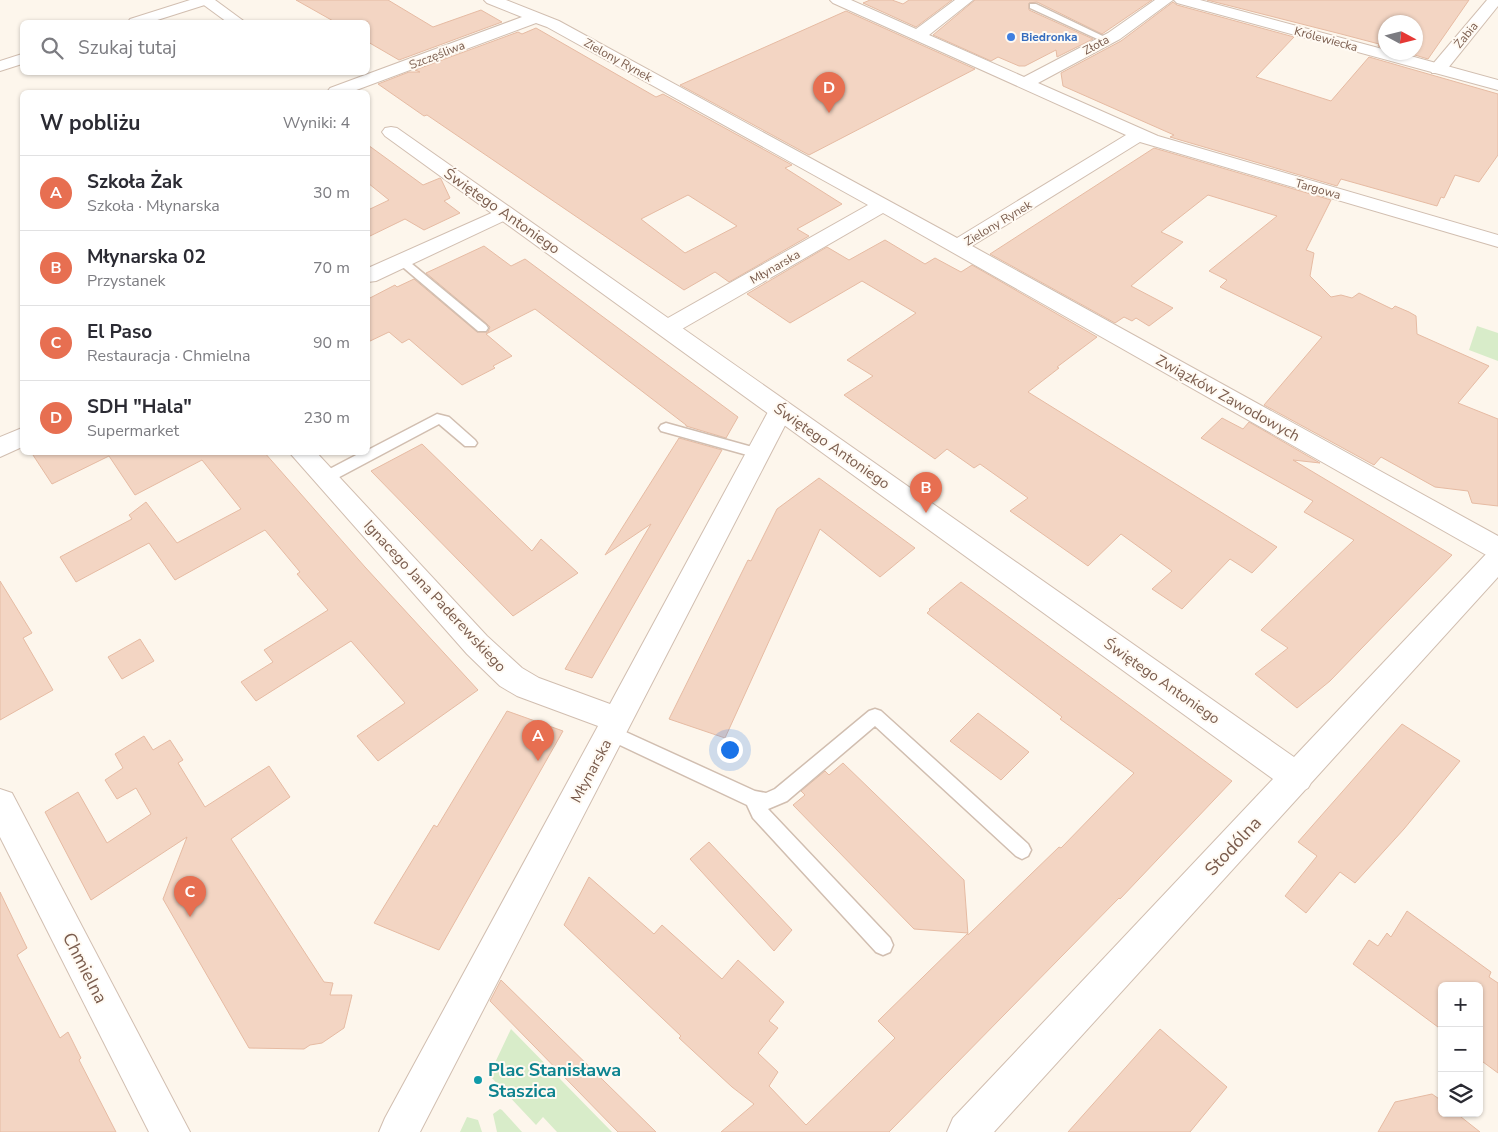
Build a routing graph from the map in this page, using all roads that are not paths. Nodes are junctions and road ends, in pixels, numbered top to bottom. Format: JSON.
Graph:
{"nodes":[{"id":1,"x":205,"y":0,"type":"edge"},
{"id":2,"x":492,"y":0,"type":"edge"},
{"id":3,"x":838,"y":0,"type":"edge"},
{"id":4,"x":965,"y":0,"type":"edge"},
{"id":5,"x":1165,"y":0,"type":"edge"},
{"id":6,"x":1182,"y":0,"type":"edge"},
{"id":7,"x":1494,"y":0,"type":"edge"},
{"id":8,"x":1033,"y":6,"type":"dead end"},
{"id":9,"x":537,"y":17,"type":"junction"},
{"id":10,"x":142,"y":20,"type":"edge"},
{"id":11,"x":234,"y":20,"type":"edge"},
{"id":12,"x":918,"y":36,"type":"junction"},
{"id":13,"x":1107,"y":40,"type":"junction"},
{"id":14,"x":20,"y":60,"type":"edge"},
{"id":15,"x":0,"y":66,"type":"edge"},
{"id":16,"x":1438,"y":69,"type":"junction"},
{"id":17,"x":1024,"y":84,"type":"junction"},
{"id":18,"x":1498,"y":85,"type":"edge"},
{"id":19,"x":341,"y":90,"type":"edge"},
{"id":20,"x":391,"y":132,"type":"dead end"},
{"id":21,"x":1139,"y":134,"type":"junction"},
{"id":22,"x":883,"y":205,"type":"junction"},
{"id":23,"x":505,"y":213,"type":"junction"},
{"id":24,"x":1498,"y":241,"type":"edge"},
{"id":25,"x":957,"y":247,"type":"junction"},
{"id":26,"x":402,"y":260,"type":"junction"},
{"id":27,"x":370,"y":275,"type":"edge"},
{"id":28,"x":482,"y":328,"type":"dead end"},
{"id":29,"x":667,"y":328,"type":"junction"},
{"id":30,"x":781,"y":410,"type":"junction"},
{"id":31,"x":666,"y":428,"type":"dead end"},
{"id":32,"x":20,"y":438,"type":"edge"},
{"id":33,"x":470,"y":443,"type":"dead end"},
{"id":34,"x":0,"y":448,"type":"edge"},
{"id":35,"x":370,"y":454,"type":"edge"},
{"id":36,"x":758,"y":454,"type":"junction"},
{"id":37,"x":304,"y":455,"type":"edge"},
{"id":38,"x":369,"y":455,"type":"edge"},
{"id":39,"x":325,"y":478,"type":"junction"},
{"id":40,"x":1498,"y":549,"type":"edge"},
{"id":41,"x":1498,"y":560,"type":"edge"},
{"id":42,"x":615,"y":726,"type":"junction"},
{"id":43,"x":1297,"y":778,"type":"junction"},
{"id":44,"x":753,"y":799,"type":"junction"},
{"id":45,"x":0,"y":804,"type":"edge"},
{"id":46,"x":1022,"y":850,"type":"dead end"},
{"id":47,"x":883,"y":945,"type":"dead end"},
{"id":48,"x":170,"y":1132,"type":"edge"},
{"id":49,"x":399,"y":1132,"type":"edge"},
{"id":50,"x":967,"y":1132,"type":"edge"}],
"edges":[{"from":1,"to":10,"type":"street"},
{"from":1,"to":11,"type":"street"},
{"from":2,"to":9,"type":"street","name":"Zielony Rynek"},
{"from":3,"to":12,"type":"street"},
{"from":4,"to":12,"type":"street"},
{"from":5,"to":13,"type":"street","name":"Złota"},
{"from":6,"to":16,"type":"street","name":"Królewiecka"},
{"from":7,"to":16,"type":"street","name":"Żabia"},
{"from":8,"to":13,"type":"lane"},
{"from":9,"to":19,"type":"street","name":"Szczęśliwa"},
{"from":9,"to":22,"type":"street","name":"Zielony Rynek"},
{"from":12,"to":17,"type":"street"},
{"from":13,"to":17,"type":"street","name":"Złota"},
{"from":14,"to":15,"type":"street"},
{"from":16,"to":18,"type":"street","name":"Królewiecka"},
{"from":17,"to":21,"type":"street"},
{"from":20,"to":23,"type":"street","name":"Świętego Antoniego"},
{"from":21,"to":24,"type":"street","name":"Targowa"},
{"from":21,"to":25,"type":"street","name":"Zielony Rynek"},
{"from":22,"to":25,"type":"street","name":"Zielony Rynek"},
{"from":22,"to":29,"type":"street","name":"Młynarska"},
{"from":23,"to":26,"type":"street"},
{"from":23,"to":29,"type":"street","name":"Świętego Antoniego"},
{"from":25,"to":40,"type":"street","name":"Związków Zawodowych"},
{"from":26,"to":27,"type":"street"},
{"from":26,"to":28,"type":"lane"},
{"from":29,"to":30,"type":"street","name":"Świętego Antoniego"},
{"from":30,"to":36,"type":"street","name":"Młynarska"},
{"from":30,"to":43,"type":"street","name":"Świętego Antoniego"},
{"from":31,"to":36,"type":"lane"},
{"from":32,"to":34,"type":"street"},
{"from":33,"to":35,"type":"lane"},
{"from":36,"to":42,"type":"street","name":"Młynarska"},
{"from":37,"to":39,"type":"street","name":"Ignacego Jana Paderewskiego"},
{"from":38,"to":39,"type":"lane"},
{"from":39,"to":42,"type":"street","name":"Ignacego Jana Paderewskiego"},
{"from":41,"to":43,"type":"street","name":"Stodólna"},
{"from":42,"to":44,"type":"lane"},
{"from":42,"to":49,"type":"street","name":"Młynarska"},
{"from":43,"to":50,"type":"street","name":"Stodólna"},
{"from":44,"to":46,"type":"lane"},
{"from":44,"to":47,"type":"lane"},
{"from":45,"to":48,"type":"street","name":"Chmielna"}]}
